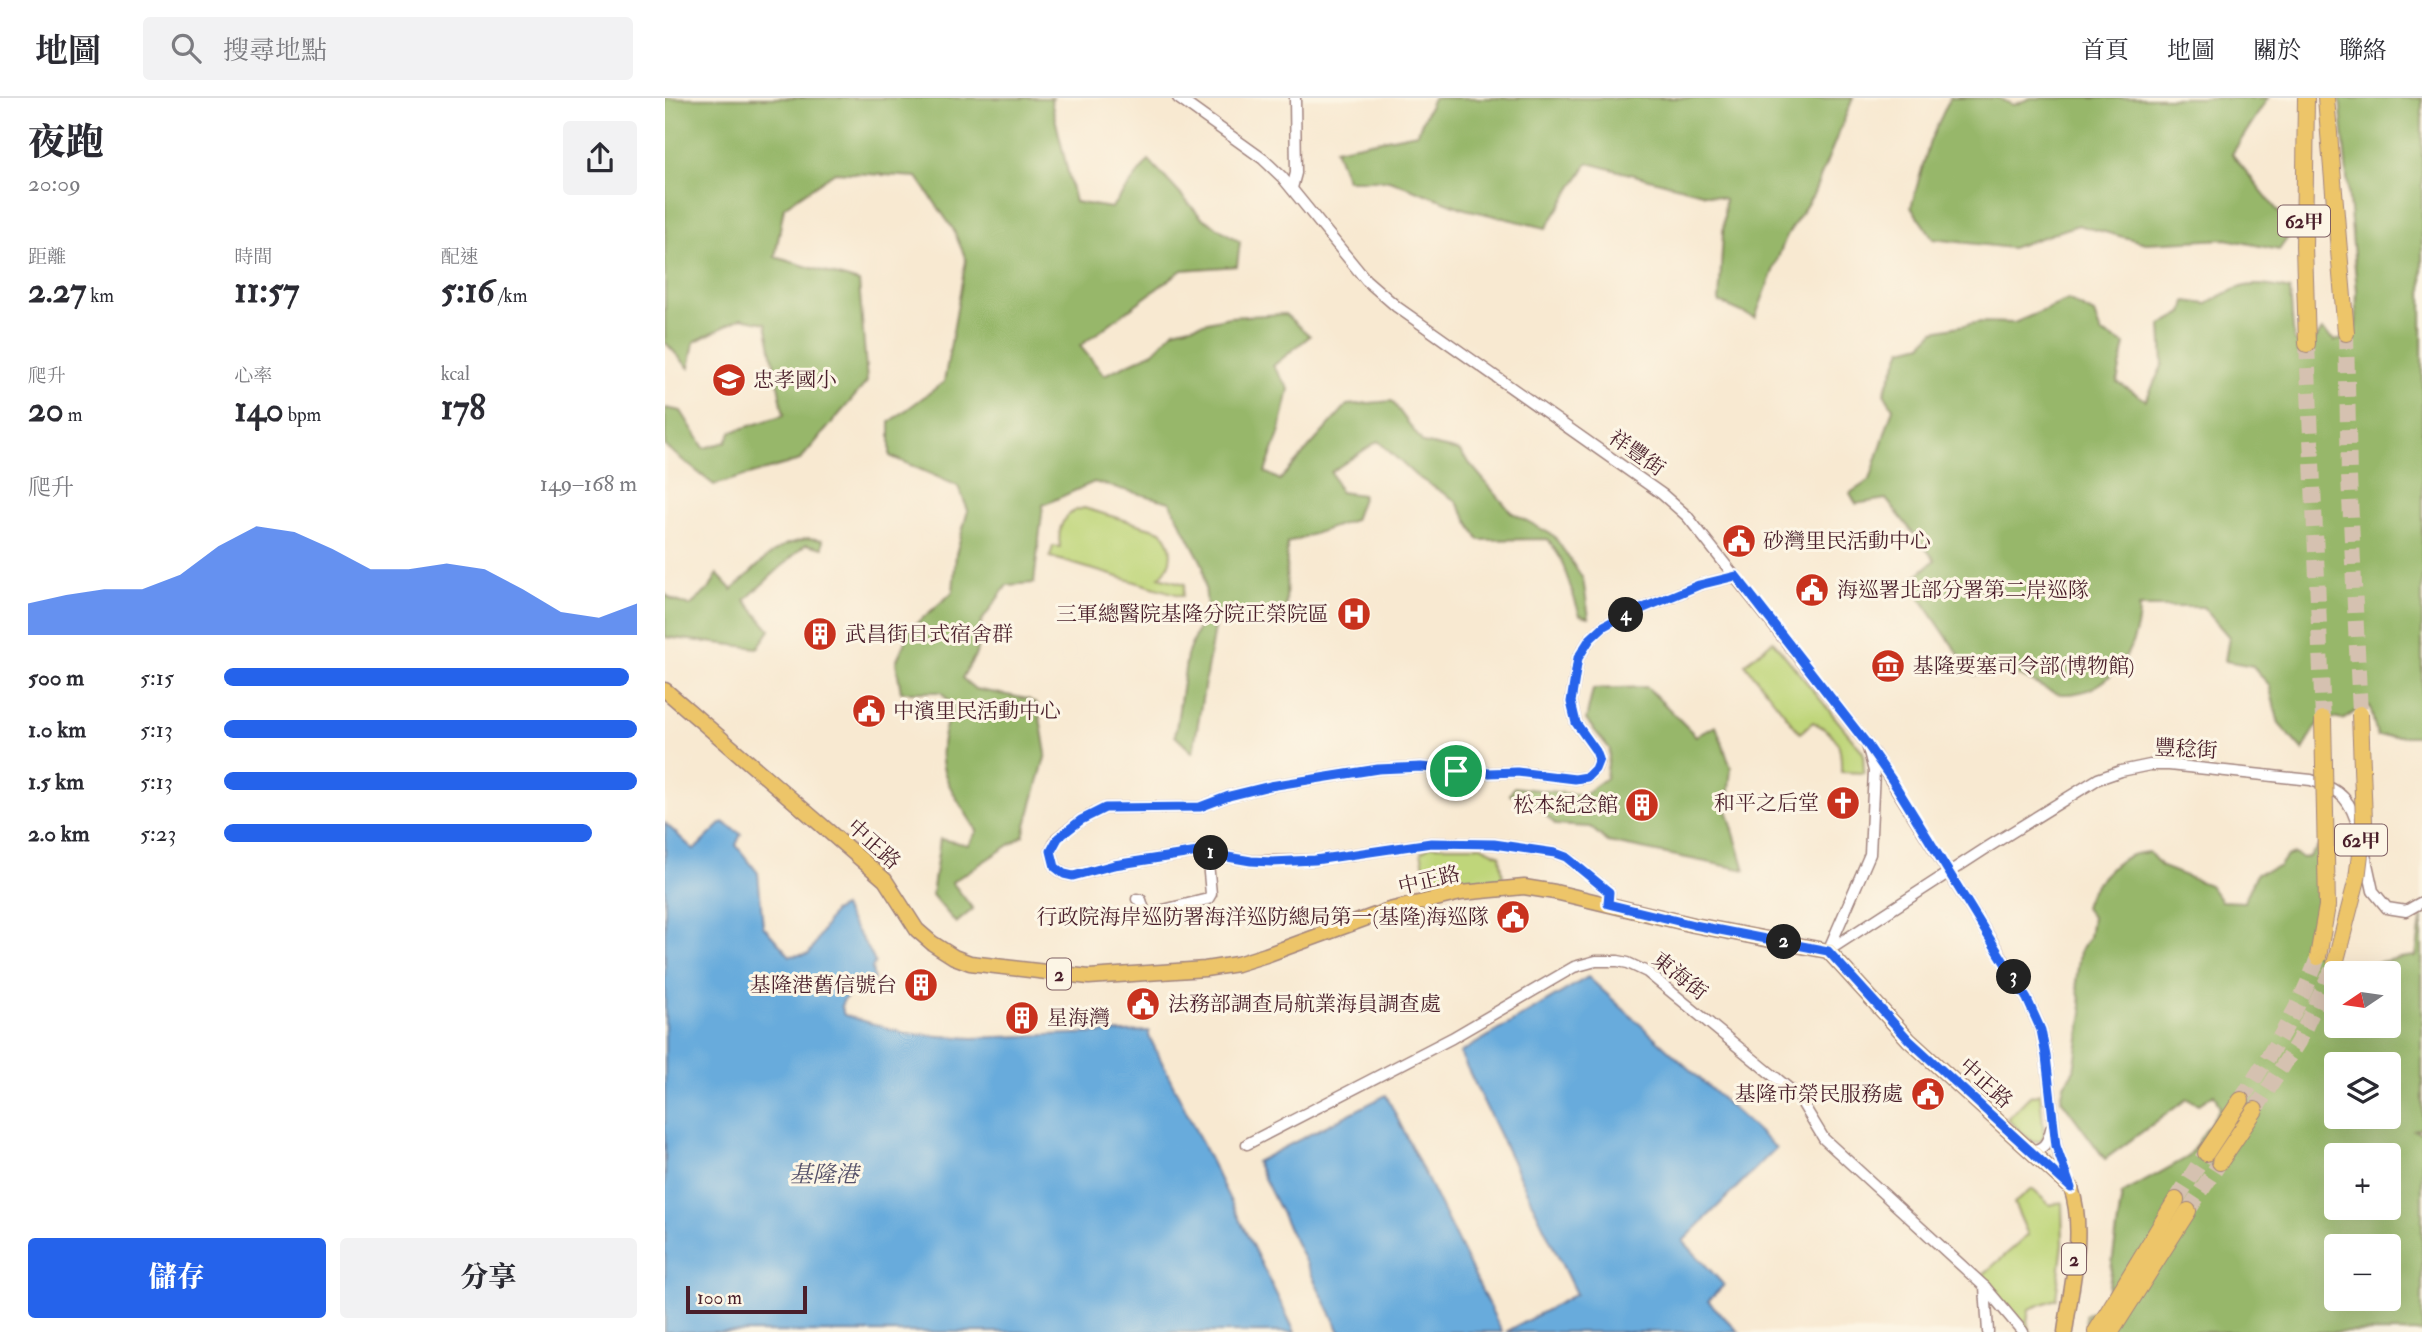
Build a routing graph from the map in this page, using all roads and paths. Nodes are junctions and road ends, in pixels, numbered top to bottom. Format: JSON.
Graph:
{"nodes":[{"id":1,"x":1178,"y":98,"type":"edge"},
{"id":2,"x":1294,"y":98,"type":"edge"},
{"id":3,"x":2306,"y":98,"type":"edge"},
{"id":4,"x":2326,"y":98,"type":"edge"},
{"id":5,"x":1291,"y":188,"type":"junction"},
{"id":6,"x":2305,"y":198,"type":"junction"},
{"id":7,"x":2335,"y":199,"type":"junction"},
{"id":8,"x":2346,"y":333,"type":"tunnel mouth"},
{"id":9,"x":2307,"y":344,"type":"tunnel mouth"},
{"id":10,"x":1736,"y":576,"type":"junction"},
{"id":11,"x":665,"y":690,"type":"edge"},
{"id":12,"x":2360,"y":714,"type":"tunnel mouth"},
{"id":13,"x":2323,"y":719,"type":"tunnel mouth"},
{"id":14,"x":1867,"y":744,"type":"junction"},
{"id":15,"x":1892,"y":780,"type":"junction"},
{"id":16,"x":1874,"y":783,"type":"junction"},
{"id":17,"x":1207,"y":852,"type":"junction"},
{"id":18,"x":1947,"y":872,"type":"junction"},
{"id":19,"x":1137,"y":899,"type":"dead end"},
{"id":20,"x":2422,"y":902,"type":"edge"},
{"id":21,"x":1608,"y":904,"type":"junction"},
{"id":22,"x":1828,"y":951,"type":"junction"},
{"id":23,"x":2318,"y":957,"type":"tunnel mouth"},
{"id":24,"x":2336,"y":961,"type":"tunnel mouth"},
{"id":25,"x":2241,"y":1100,"type":"tunnel mouth"},
{"id":26,"x":2255,"y":1110,"type":"tunnel mouth"},
{"id":27,"x":2053,"y":1122,"type":"junction"},
{"id":28,"x":1247,"y":1144,"type":"dead end"},
{"id":29,"x":2029,"y":1150,"type":"junction"},
{"id":30,"x":2206,"y":1153,"type":"tunnel mouth"},
{"id":31,"x":2220,"y":1162,"type":"tunnel mouth"},
{"id":32,"x":2071,"y":1188,"type":"junction"},
{"id":33,"x":2182,"y":1205,"type":"tunnel mouth"},
{"id":34,"x":1985,"y":1287,"type":"junction"},
{"id":35,"x":2006,"y":1311,"type":"junction"},
{"id":36,"x":1988,"y":1327,"type":"edge"},
{"id":37,"x":2102,"y":1328,"type":"edge"},
{"id":38,"x":2023,"y":1332,"type":"edge"},
{"id":39,"x":2065,"y":1332,"type":"edge"}],
"edges":[{"from":1,"to":5,"type":"street","name":"祥豐街"},
{"from":2,"to":5,"type":"street"},
{"from":3,"to":6,"type":"highway","number":"62甲"},
{"from":4,"to":7,"type":"highway","number":"62甲"},
{"from":5,"to":10,"type":"street","name":"祥豐街"},
{"from":6,"to":7,"type":"highway"},
{"from":6,"to":9,"type":"highway","number":"62甲"},
{"from":7,"to":8,"type":"highway","number":"62甲"},
{"from":10,"to":14,"type":"street","name":"祥豐街"},
{"from":10,"to":17,"type":"street"},
{"from":11,"to":21,"type":"main road","name":"中正路","number":"2"},
{"from":12,"to":24,"type":"highway","number":"62甲","bridge":true},
{"from":13,"to":23,"type":"highway","number":"62甲","bridge":true},
{"from":14,"to":15,"type":"street"},
{"from":14,"to":16,"type":"street","name":"祥豐街"},
{"from":15,"to":16,"type":"street"},
{"from":15,"to":18,"type":"street"},
{"from":16,"to":22,"type":"street","name":"祥豐街"},
{"from":17,"to":19,"type":"street"},
{"from":17,"to":21,"type":"street"},
{"from":18,"to":20,"type":"street","name":"豐稔街"},
{"from":18,"to":22,"type":"street","name":"豐稔街"},
{"from":18,"to":27,"type":"street"},
{"from":21,"to":22,"type":"main road","name":"中正路","number":"2"},
{"from":22,"to":29,"type":"main road","name":"中正路"},
{"from":25,"to":30,"type":"highway"},
{"from":26,"to":31,"type":"highway"},
{"from":27,"to":29,"type":"street"},
{"from":27,"to":32,"type":"street"},
{"from":28,"to":34,"type":"street","name":"東海街"},
{"from":29,"to":32,"type":"main road","name":"中正路"},
{"from":32,"to":39,"type":"main road","number":"2"},
{"from":33,"to":37,"type":"highway"},
{"from":34,"to":35,"type":"street","name":"東海街"},
{"from":34,"to":36,"type":"street"},
{"from":35,"to":36,"type":"street"},
{"from":35,"to":38,"type":"street","name":"東海街"}]}
